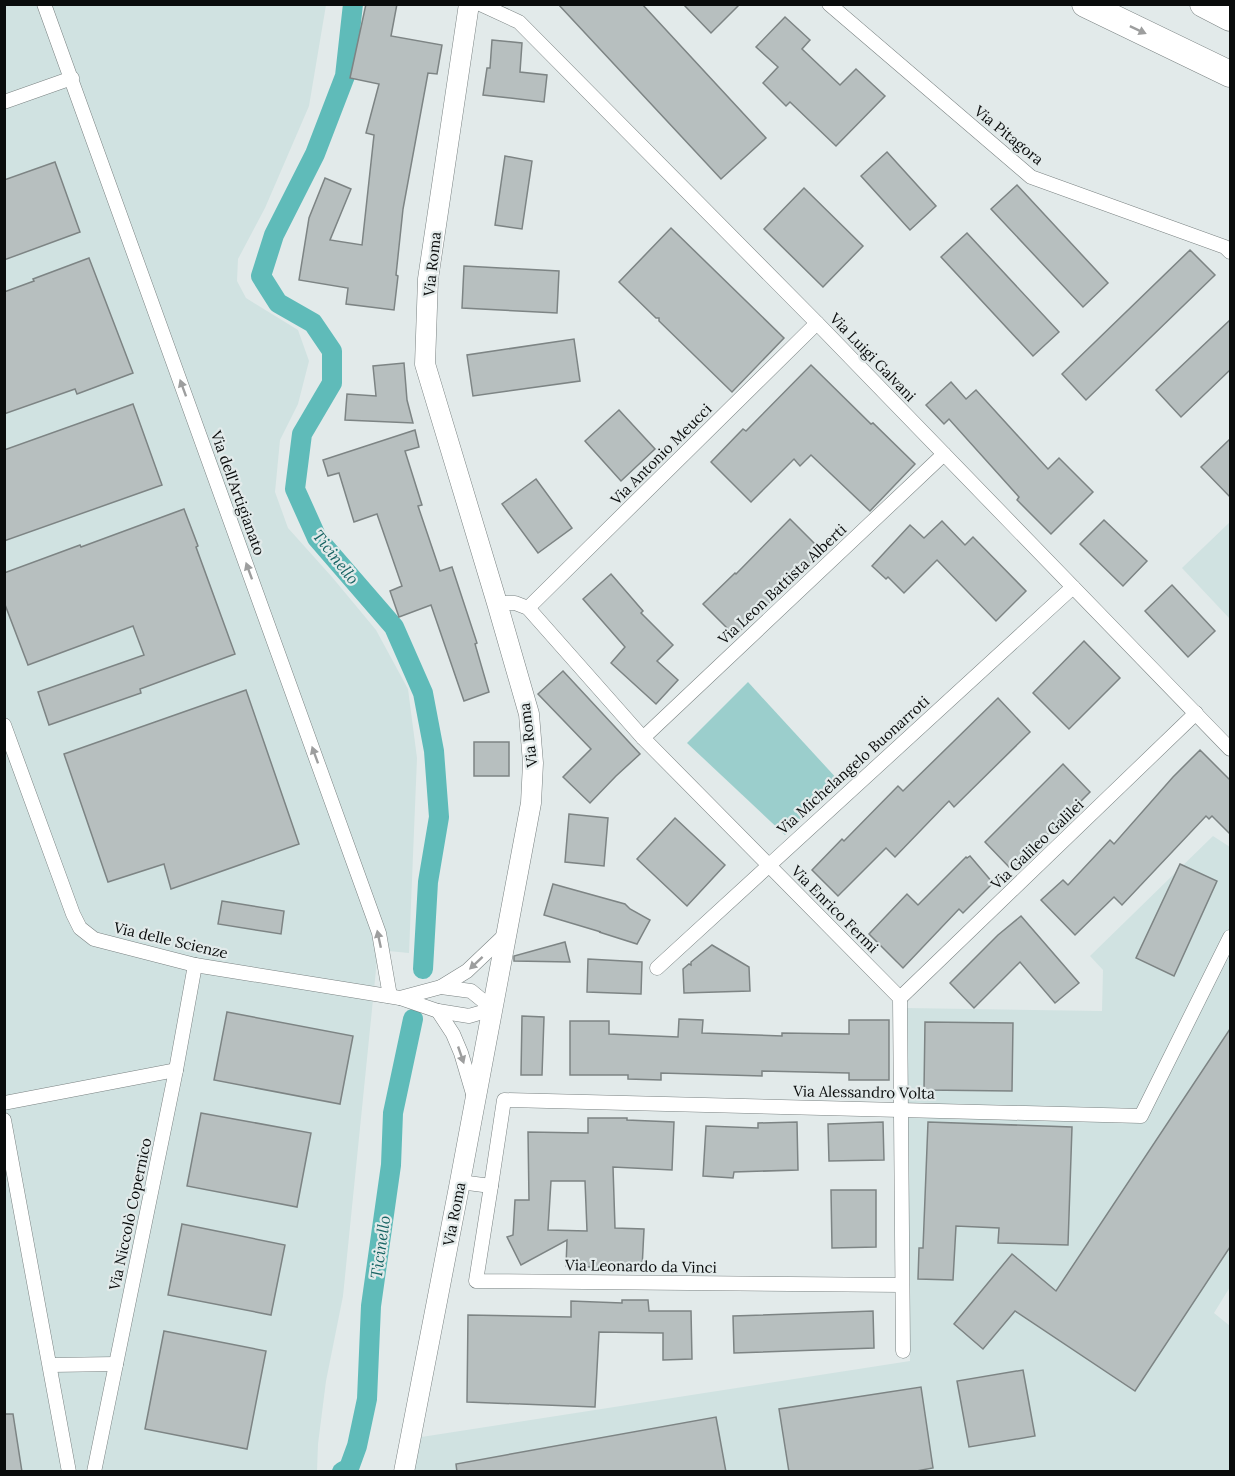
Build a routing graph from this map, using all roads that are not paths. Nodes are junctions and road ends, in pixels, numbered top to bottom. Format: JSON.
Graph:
{"nodes":[{"id":1,"x":45,"y":4,"type":"edge"},
{"id":2,"x":469,"y":4,"type":"edge"},
{"id":3,"x":480,"y":4,"type":"edge"},
{"id":4,"x":829,"y":4,"type":"edge"},
{"id":5,"x":1085,"y":4,"type":"edge"},
{"id":6,"x":1203,"y":4,"type":"edge"},
{"id":7,"x":1230,"y":18,"type":"edge"},
{"id":8,"x":1230,"y":74,"type":"edge"},
{"id":9,"x":72,"y":78,"type":"junction"},
{"id":10,"x":4,"y":102,"type":"edge"},
{"id":11,"x":1230,"y":252,"type":"edge"},
{"id":12,"x":817,"y":323,"type":"junction"},
{"id":13,"x":944,"y":454,"type":"junction"},
{"id":14,"x":1073,"y":586,"type":"junction"},
{"id":15,"x":497,"y":603,"type":"junction"},
{"id":16,"x":528,"y":608,"type":"junction"},
{"id":17,"x":1196,"y":713,"type":"junction"},
{"id":18,"x":4,"y":725,"type":"edge"},
{"id":19,"x":642,"y":738,"type":"junction"},
{"id":20,"x":1230,"y":749,"type":"edge"},
{"id":21,"x":768,"y":865,"type":"junction"},
{"id":22,"x":507,"y":933,"type":"junction"},
{"id":23,"x":1230,"y":937,"type":"edge"},
{"id":24,"x":195,"y":965,"type":"junction"},
{"id":25,"x":657,"y":968,"type":"dead end"},
{"id":26,"x":441,"y":987,"type":"junction"},
{"id":27,"x":395,"y":997,"type":"junction"},
{"id":28,"x":900,"y":998,"type":"junction"},
{"id":29,"x":493,"y":1009,"type":"junction"},
{"id":30,"x":438,"y":1011,"type":"junction"},
{"id":31,"x":176,"y":1070,"type":"junction"},
{"id":32,"x":4,"y":1103,"type":"edge"},
{"id":33,"x":475,"y":1103,"type":"junction"},
{"id":34,"x":901,"y":1110,"type":"junction"},
{"id":35,"x":4,"y":1120,"type":"edge"},
{"id":36,"x":460,"y":1182,"type":"junction"},
{"id":37,"x":491,"y":1186,"type":"junction"},
{"id":38,"x":902,"y":1285,"type":"junction"},
{"id":39,"x":903,"y":1351,"type":"dead end"},
{"id":40,"x":116,"y":1364,"type":"junction"},
{"id":41,"x":51,"y":1365,"type":"junction"},
{"id":42,"x":69,"y":1472,"type":"edge"},
{"id":43,"x":94,"y":1472,"type":"edge"},
{"id":44,"x":404,"y":1472,"type":"edge"}],
"edges":[{"from":1,"to":9,"type":"street","name":"Via dell'Artigianato"},
{"from":2,"to":15,"type":"street","name":"Via Roma"},
{"from":3,"to":12,"type":"street","name":"Via Luigi Galvani"},
{"from":4,"to":11,"type":"street","name":"Via Pitagora"},
{"from":5,"to":8,"type":"highway","one_way":true},
{"from":6,"to":7,"type":"highway"},
{"from":9,"to":10,"type":"street"},
{"from":27,"to":9,"type":"street","name":"Via dell'Artigianato","one_way":true},
{"from":12,"to":13,"type":"street","name":"Via Luigi Galvani"},
{"from":12,"to":16,"type":"street","name":"Via Antonio Meucci"},
{"from":13,"to":14,"type":"street","name":"Via Luigi Galvani"},
{"from":13,"to":19,"type":"street","name":"Via Leon Battista Alberti"},
{"from":14,"to":17,"type":"street","name":"Via Luigi Galvani"},
{"from":14,"to":21,"type":"street","name":"Via Michelangelo Buonarroti"},
{"from":15,"to":16,"type":"street"},
{"from":15,"to":22,"type":"street","name":"Via Roma"},
{"from":16,"to":19,"type":"street","name":"Via Enrico Fermi"},
{"from":17,"to":20,"type":"street","name":"Via Luigi Galvani"},
{"from":17,"to":28,"type":"street","name":"Via Galileo Galilei"},
{"from":18,"to":24,"type":"street","name":"Via delle Scienze"},
{"from":19,"to":21,"type":"street","name":"Via Enrico Fermi"},
{"from":21,"to":25,"type":"street","name":"Via Michelangelo Buonarroti"},
{"from":21,"to":28,"type":"street","name":"Via Enrico Fermi"},
{"from":22,"to":26,"type":"street","name":"Via delle Scienze","one_way":true},
{"from":22,"to":29,"type":"street","name":"Via Roma"},
{"from":23,"to":34,"type":"street","name":"Via Alessandro Volta"},
{"from":24,"to":27,"type":"street","name":"Via delle Scienze"},
{"from":24,"to":31,"type":"street","name":"Via Niccolò Copernico"},
{"from":26,"to":27,"type":"street","name":"Via delle Scienze"},
{"from":26,"to":29,"type":"street","name":"Via delle Scienze"},
{"from":27,"to":30,"type":"street","name":"Via delle Scienze"},
{"from":28,"to":34,"type":"street"},
{"from":29,"to":30,"type":"street","name":"Via delle Scienze"},
{"from":29,"to":33,"type":"street","name":"Via Roma"},
{"from":30,"to":33,"type":"street","one_way":true},
{"from":31,"to":32,"type":"street"},
{"from":31,"to":40,"type":"street","name":"Via Niccolò Copernico"},
{"from":33,"to":36,"type":"street","name":"Via Roma"},
{"from":34,"to":37,"type":"street","name":"Via Alessandro Volta"},
{"from":34,"to":38,"type":"street"},
{"from":35,"to":41,"type":"street"},
{"from":36,"to":37,"type":"street"},
{"from":36,"to":44,"type":"street","name":"Via Roma"},
{"from":37,"to":38,"type":"street","name":"Via Leonardo da Vinci"},
{"from":38,"to":39,"type":"street"},
{"from":40,"to":41,"type":"street"},
{"from":40,"to":43,"type":"street","name":"Via Niccolò Copernico"},
{"from":41,"to":42,"type":"street"}]}
